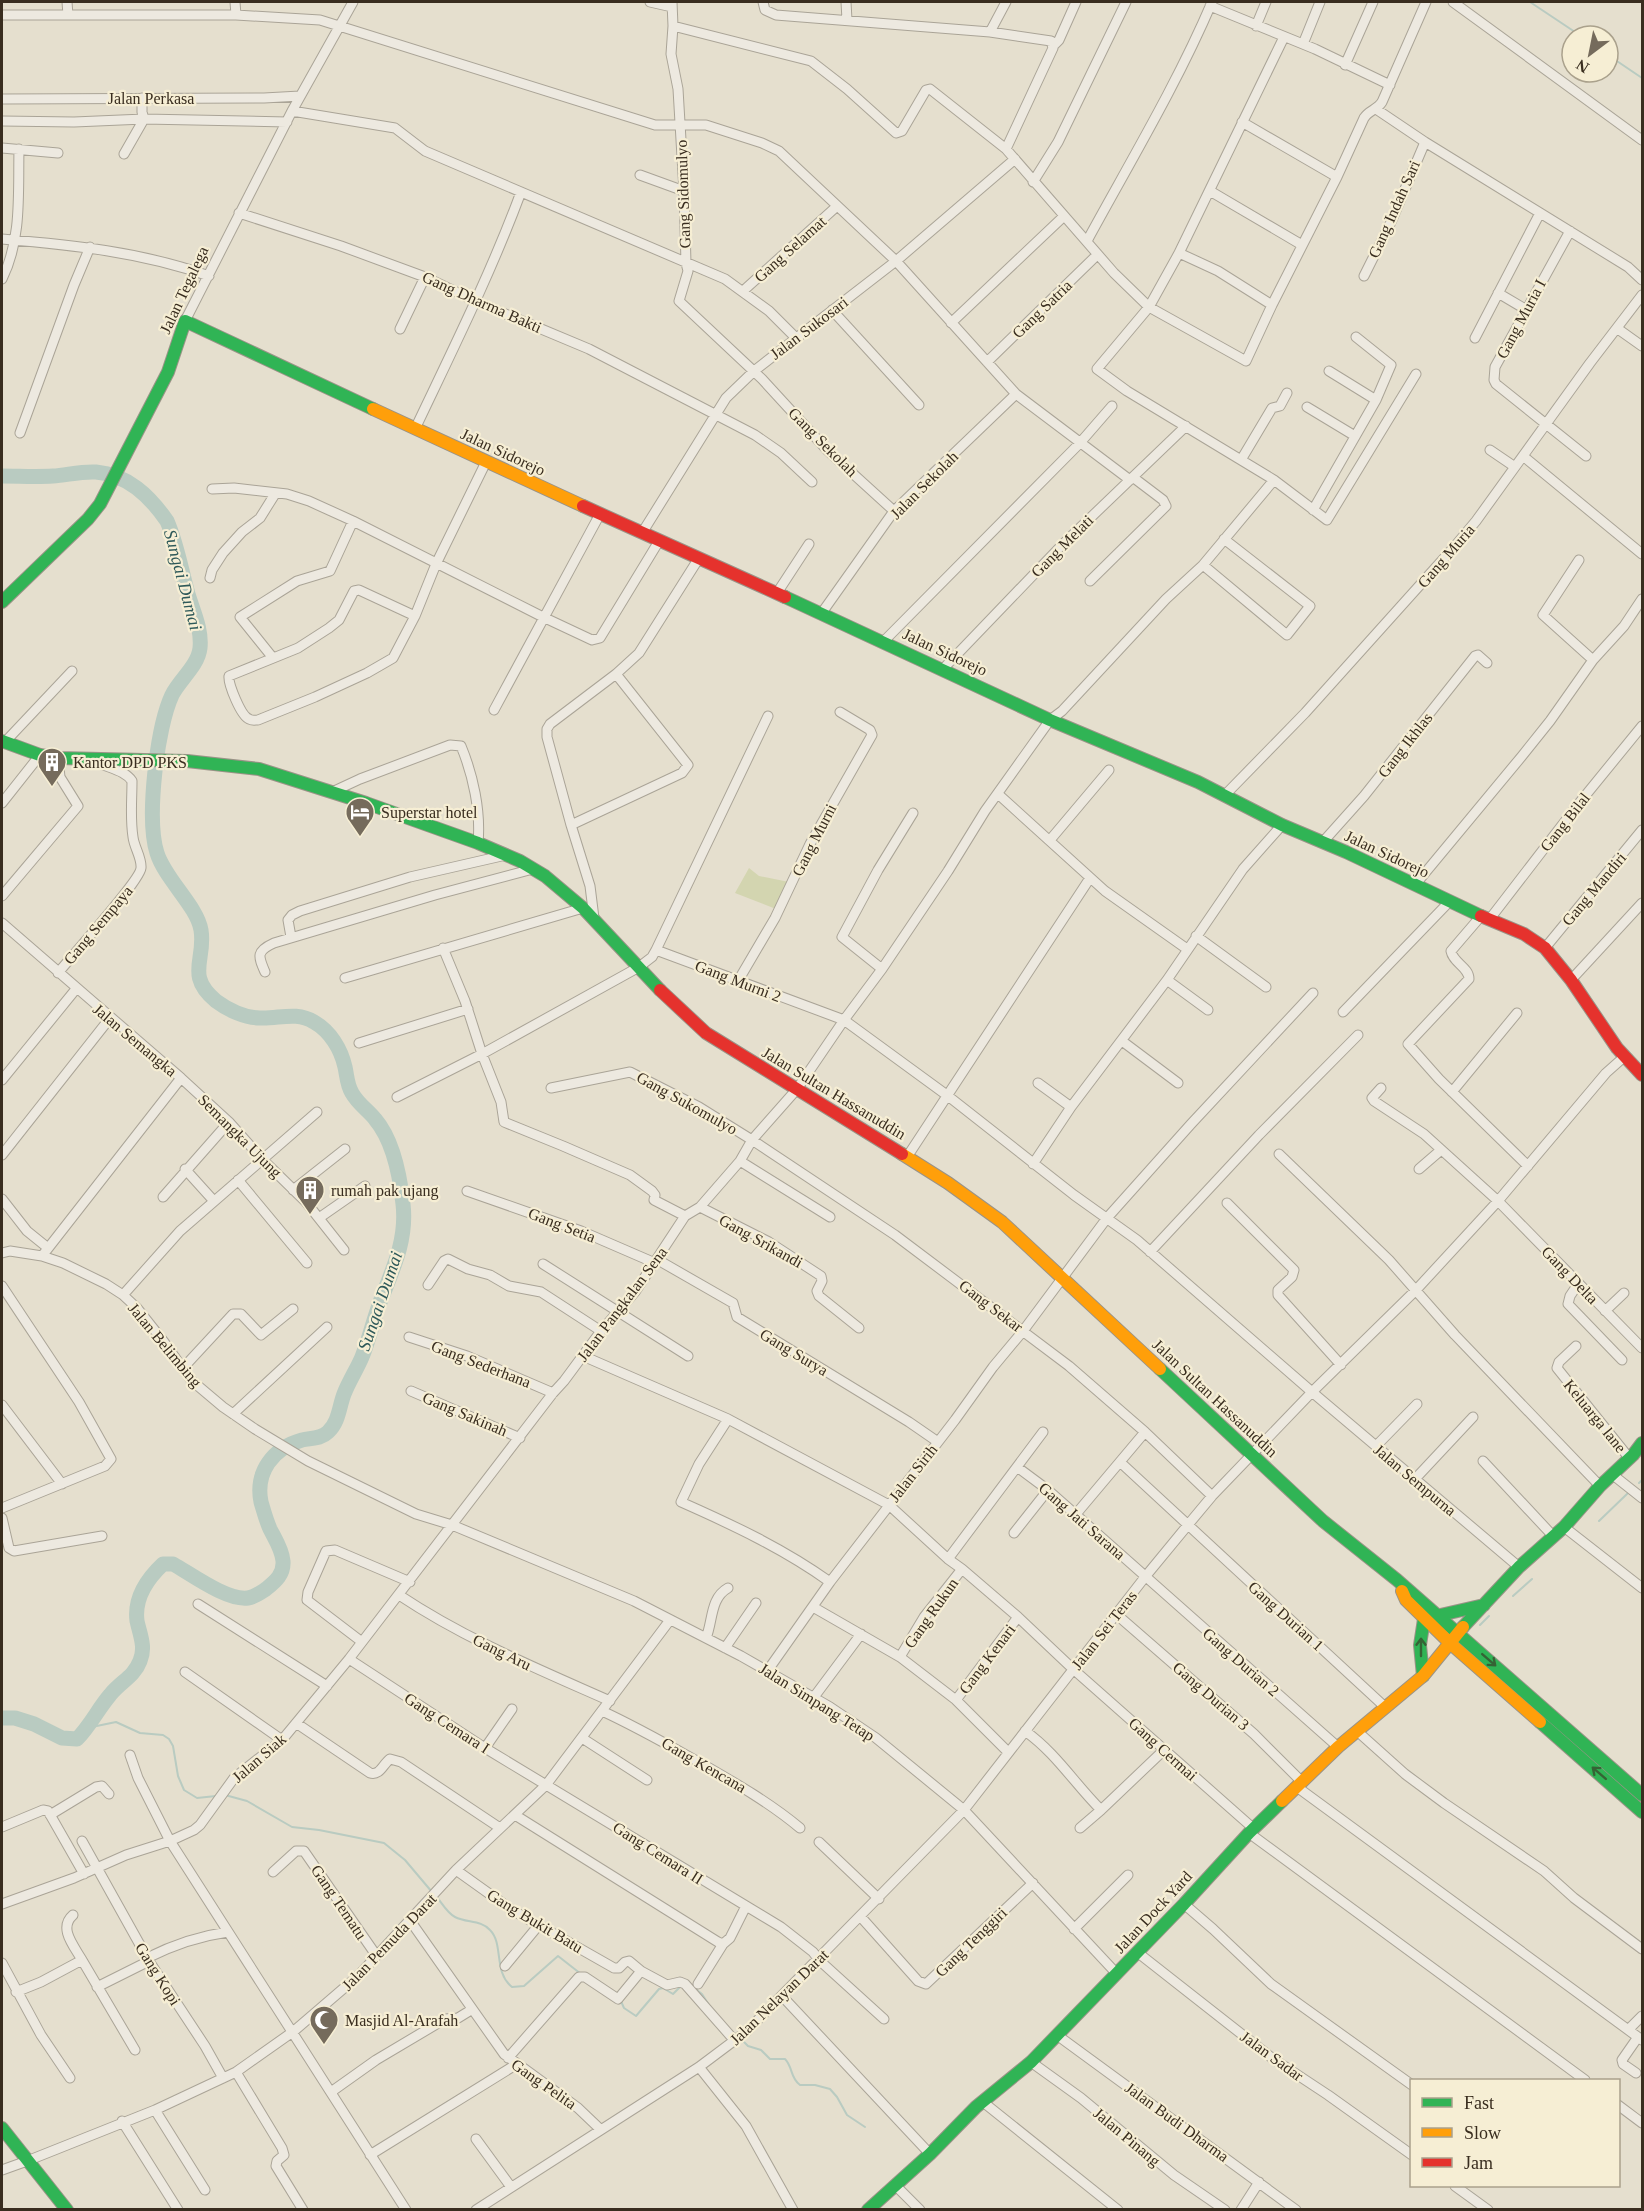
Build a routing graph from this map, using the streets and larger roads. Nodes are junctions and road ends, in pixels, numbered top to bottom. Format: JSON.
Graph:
{"nodes":[{"id":1,"x":67,"y":2,"type":"edge"},
{"id":2,"x":235,"y":2,"type":"edge"},
{"id":3,"x":353,"y":2,"type":"edge"},
{"id":4,"x":650,"y":2,"type":"edge"},
{"id":5,"x":763,"y":2,"type":"edge"},
{"id":6,"x":846,"y":2,"type":"edge"},
{"id":7,"x":1006,"y":2,"type":"edge"},
{"id":8,"x":1076,"y":2,"type":"edge"},
{"id":9,"x":1126,"y":2,"type":"edge"},
{"id":10,"x":1266,"y":2,"type":"edge"},
{"id":11,"x":1320,"y":2,"type":"edge"},
{"id":12,"x":1373,"y":2,"type":"edge"},
{"id":13,"x":1426,"y":2,"type":"edge"},
{"id":14,"x":1453,"y":2,"type":"edge"},
{"id":15,"x":672,"y":4,"type":"edge"},
{"id":16,"x":1211,"y":4,"type":"edge"},
{"id":17,"x":2,"y":15,"type":"edge"},
{"id":18,"x":68,"y":15,"type":"junction"},
{"id":19,"x":236,"y":15,"type":"junction"},
{"id":20,"x":847,"y":20,"type":"junction"},
{"id":21,"x":340,"y":26,"type":"junction"},
{"id":22,"x":673,"y":26,"type":"junction"},
{"id":23,"x":1256,"y":26,"type":"junction"},
{"id":24,"x":990,"y":32,"type":"junction"},
{"id":25,"x":1284,"y":37,"type":"junction"},
{"id":26,"x":1302,"y":44,"type":"junction"},
{"id":27,"x":1053,"y":46,"type":"junction"},
{"id":28,"x":1345,"y":65,"type":"junction"},
{"id":29,"x":1390,"y":85,"type":"junction"},
{"id":30,"x":300,"y":96,"type":"junction"},
{"id":31,"x":142,"y":98,"type":"junction"},
{"id":32,"x":2,"y":99,"type":"edge"},
{"id":33,"x":1376,"y":109,"type":"junction"},
{"id":34,"x":292,"y":111,"type":"junction"},
{"id":35,"x":144,"y":119,"type":"junction"},
{"id":36,"x":2,"y":122,"type":"edge"},
{"id":37,"x":287,"y":122,"type":"junction"},
{"id":38,"x":1242,"y":122,"type":"junction"},
{"id":39,"x":681,"y":125,"type":"junction"},
{"id":40,"x":1642,"y":140,"type":"edge"},
{"id":41,"x":1425,"y":142,"type":"junction"},
{"id":42,"x":2,"y":148,"type":"edge"},
{"id":43,"x":1006,"y":149,"type":"junction"},
{"id":44,"x":19,"y":150,"type":"junction"},
{"id":45,"x":58,"y":153,"type":"dead end"},
{"id":46,"x":124,"y":154,"type":"dead end"},
{"id":47,"x":1015,"y":159,"type":"junction"},
{"id":48,"x":640,"y":175,"type":"dead end"},
{"id":49,"x":1337,"y":177,"type":"junction"},
{"id":50,"x":1033,"y":182,"type":"junction"},
{"id":51,"x":684,"y":191,"type":"junction"},
{"id":52,"x":1210,"y":191,"type":"junction"},
{"id":53,"x":521,"y":192,"type":"junction"},
{"id":54,"x":836,"y":207,"type":"junction"},
{"id":55,"x":239,"y":213,"type":"junction"},
{"id":56,"x":1540,"y":213,"type":"junction"},
{"id":57,"x":1063,"y":217,"type":"junction"},
{"id":58,"x":1570,"y":231,"type":"junction"},
{"id":59,"x":2,"y":239,"type":"edge"},
{"id":60,"x":16,"y":240,"type":"junction"},
{"id":61,"x":1087,"y":241,"type":"junction"},
{"id":62,"x":1302,"y":245,"type":"junction"},
{"id":63,"x":90,"y":247,"type":"junction"},
{"id":64,"x":1179,"y":253,"type":"junction"},
{"id":65,"x":1097,"y":255,"type":"junction"},
{"id":66,"x":896,"y":261,"type":"junction"},
{"id":67,"x":686,"y":263,"type":"junction"},
{"id":68,"x":209,"y":276,"type":"junction"},
{"id":69,"x":1364,"y":276,"type":"dead end"},
{"id":70,"x":425,"y":277,"type":"junction"},
{"id":71,"x":2,"y":279,"type":"edge"},
{"id":72,"x":1642,"y":280,"type":"edge"},
{"id":73,"x":743,"y":291,"type":"junction"},
{"id":74,"x":1498,"y":293,"type":"junction"},
{"id":75,"x":1642,"y":295,"type":"edge"},
{"id":76,"x":477,"y":302,"type":"junction"},
{"id":77,"x":1272,"y":305,"type":"junction"},
{"id":78,"x":1149,"y":307,"type":"junction"},
{"id":79,"x":1525,"y":309,"type":"junction"},
{"id":80,"x":832,"y":310,"type":"junction"},
{"id":81,"x":185,"y":321,"type":"junction"},
{"id":82,"x":951,"y":323,"type":"junction"},
{"id":83,"x":1618,"y":329,"type":"junction"},
{"id":84,"x":400,"y":330,"type":"dead end"},
{"id":85,"x":1356,"y":337,"type":"dead end"},
{"id":86,"x":796,"y":338,"type":"junction"},
{"id":87,"x":1475,"y":338,"type":"dead end"},
{"id":88,"x":1642,"y":346,"type":"edge"},
{"id":89,"x":987,"y":362,"type":"junction"},
{"id":90,"x":753,"y":370,"type":"junction"},
{"id":91,"x":1329,"y":371,"type":"dead end"},
{"id":92,"x":1416,"y":374,"type":"dead end"},
{"id":93,"x":1287,"y":393,"type":"dead end"},
{"id":94,"x":1016,"y":394,"type":"junction"},
{"id":95,"x":1376,"y":400,"type":"junction"},
{"id":96,"x":919,"y":405,"type":"dead end"},
{"id":97,"x":1112,"y":406,"type":"dead end"},
{"id":98,"x":1307,"y":407,"type":"dead end"},
{"id":99,"x":716,"y":414,"type":"junction"},
{"id":100,"x":1546,"y":424,"type":"junction"},
{"id":101,"x":1186,"y":426,"type":"junction"},
{"id":102,"x":415,"y":429,"type":"junction"},
{"id":103,"x":20,"y":433,"type":"dead end"},
{"id":104,"x":1355,"y":436,"type":"junction"},
{"id":105,"x":1079,"y":444,"type":"junction"},
{"id":106,"x":1490,"y":450,"type":"dead end"},
{"id":107,"x":1523,"y":456,"type":"junction"},
{"id":108,"x":1586,"y":456,"type":"dead end"},
{"id":109,"x":1241,"y":460,"type":"junction"},
{"id":110,"x":486,"y":462,"type":"junction"},
{"id":111,"x":1515,"y":467,"type":"junction"},
{"id":112,"x":1132,"y":479,"type":"junction"},
{"id":113,"x":1274,"y":480,"type":"junction"},
{"id":114,"x":812,"y":482,"type":"dead end"},
{"id":115,"x":212,"y":489,"type":"dead end"},
{"id":116,"x":275,"y":494,"type":"junction"},
{"id":117,"x":1313,"y":510,"type":"junction"},
{"id":118,"x":894,"y":511,"type":"junction"},
{"id":119,"x":600,"y":514,"type":"junction"},
{"id":120,"x":353,"y":521,"type":"junction"},
{"id":121,"x":642,"y":533,"type":"junction"},
{"id":122,"x":1224,"y":539,"type":"junction"},
{"id":123,"x":659,"y":540,"type":"junction"},
{"id":124,"x":809,"y":544,"type":"dead end"},
{"id":125,"x":1642,"y":554,"type":"edge"},
{"id":126,"x":699,"y":558,"type":"junction"},
{"id":127,"x":1579,"y":560,"type":"dead end"},
{"id":128,"x":436,"y":564,"type":"junction"},
{"id":129,"x":1203,"y":565,"type":"junction"},
{"id":130,"x":210,"y":578,"type":"dead end"},
{"id":131,"x":1090,"y":581,"type":"dead end"},
{"id":132,"x":777,"y":593,"type":"junction"},
{"id":133,"x":1642,"y":598,"type":"edge"},
{"id":134,"x":2,"y":602,"type":"edge"},
{"id":135,"x":821,"y":614,"type":"junction"},
{"id":136,"x":415,"y":616,"type":"junction"},
{"id":137,"x":543,"y":617,"type":"junction"},
{"id":138,"x":883,"y":642,"type":"junction"},
{"id":139,"x":273,"y":658,"type":"junction"},
{"id":140,"x":1593,"y":660,"type":"junction"},
{"id":141,"x":1487,"y":663,"type":"dead end"},
{"id":142,"x":942,"y":670,"type":"junction"},
{"id":143,"x":72,"y":671,"type":"dead end"},
{"id":144,"x":616,"y":674,"type":"junction"},
{"id":145,"x":494,"y":710,"type":"dead end"},
{"id":146,"x":840,"y":712,"type":"dead end"},
{"id":147,"x":768,"y":716,"type":"dead end"},
{"id":148,"x":1050,"y":720,"type":"junction"},
{"id":149,"x":1642,"y":726,"type":"edge"},
{"id":150,"x":3,"y":741,"type":"edge"},
{"id":151,"x":40,"y":755,"type":"junction"},
{"id":152,"x":58,"y":758,"type":"junction"},
{"id":153,"x":93,"y":759,"type":"junction"},
{"id":154,"x":1109,"y":770,"type":"dead end"},
{"id":155,"x":332,"y":792,"type":"junction"},
{"id":156,"x":998,"y":794,"type":"junction"},
{"id":157,"x":1224,"y":796,"type":"junction"},
{"id":158,"x":2,"y":803,"type":"edge"},
{"id":159,"x":913,"y":813,"type":"dead end"},
{"id":160,"x":571,"y":825,"type":"junction"},
{"id":161,"x":1282,"y":825,"type":"junction"},
{"id":162,"x":1642,"y":830,"type":"edge"},
{"id":163,"x":1050,"y":840,"type":"junction"},
{"id":164,"x":478,"y":843,"type":"junction"},
{"id":165,"x":1322,"y":843,"type":"junction"},
{"id":166,"x":506,"y":855,"type":"junction"},
{"id":167,"x":533,"y":869,"type":"junction"},
{"id":168,"x":1090,"y":878,"type":"junction"},
{"id":169,"x":1415,"y":885,"type":"junction"},
{"id":170,"x":2,"y":896,"type":"edge"},
{"id":171,"x":1449,"y":902,"type":"junction"},
{"id":172,"x":1642,"y":903,"type":"edge"},
{"id":173,"x":583,"y":908,"type":"junction"},
{"id":174,"x":594,"y":918,"type":"junction"},
{"id":175,"x":1485,"y":918,"type":"junction"},
{"id":176,"x":2,"y":923,"type":"edge"},
{"id":177,"x":1197,"y":936,"type":"junction"},
{"id":178,"x":291,"y":937,"type":"junction"},
{"id":179,"x":443,"y":948,"type":"junction"},
{"id":180,"x":1545,"y":948,"type":"junction"},
{"id":181,"x":1187,"y":949,"type":"junction"},
{"id":182,"x":656,"y":950,"type":"junction"},
{"id":183,"x":639,"y":968,"type":"junction"},
{"id":184,"x":882,"y":969,"type":"junction"},
{"id":185,"x":265,"y":972,"type":"dead end"},
{"id":186,"x":58,"y":973,"type":"junction"},
{"id":187,"x":345,"y":978,"type":"dead end"},
{"id":188,"x":1167,"y":980,"type":"junction"},
{"id":189,"x":1571,"y":980,"type":"junction"},
{"id":190,"x":738,"y":981,"type":"junction"},
{"id":191,"x":1266,"y":987,"type":"dead end"},
{"id":192,"x":76,"y":989,"type":"junction"},
{"id":193,"x":1313,"y":993,"type":"dead end"},
{"id":194,"x":468,"y":1009,"type":"junction"},
{"id":195,"x":1208,"y":1010,"type":"dead end"},
{"id":196,"x":1343,"y":1012,"type":"dead end"},
{"id":197,"x":1517,"y":1013,"type":"dead end"},
{"id":198,"x":110,"y":1018,"type":"junction"},
{"id":199,"x":844,"y":1020,"type":"junction"},
{"id":200,"x":1358,"y":1035,"type":"dead end"},
{"id":201,"x":1122,"y":1041,"type":"junction"},
{"id":202,"x":359,"y":1043,"type":"dead end"},
{"id":203,"x":482,"y":1054,"type":"junction"},
{"id":204,"x":1624,"y":1057,"type":"junction"},
{"id":205,"x":1642,"y":1075,"type":"edge"},
{"id":206,"x":181,"y":1078,"type":"junction"},
{"id":207,"x":2,"y":1080,"type":"edge"},
{"id":208,"x":1038,"y":1083,"type":"dead end"},
{"id":209,"x":1178,"y":1083,"type":"dead end"},
{"id":210,"x":551,"y":1088,"type":"dead end"},
{"id":211,"x":1381,"y":1088,"type":"dead end"},
{"id":212,"x":797,"y":1089,"type":"junction"},
{"id":213,"x":1452,"y":1092,"type":"junction"},
{"id":214,"x":948,"y":1096,"type":"junction"},
{"id":215,"x":397,"y":1097,"type":"dead end"},
{"id":216,"x":1071,"y":1107,"type":"junction"},
{"id":217,"x":317,"y":1112,"type":"dead end"},
{"id":218,"x":229,"y":1122,"type":"junction"},
{"id":219,"x":752,"y":1140,"type":"junction"},
{"id":220,"x":345,"y":1149,"type":"dead end"},
{"id":221,"x":1441,"y":1150,"type":"junction"},
{"id":222,"x":1279,"y":1154,"type":"dead end"},
{"id":223,"x":2,"y":1155,"type":"edge"},
{"id":224,"x":907,"y":1157,"type":"junction"},
{"id":225,"x":262,"y":1159,"type":"junction"},
{"id":226,"x":740,"y":1161,"type":"junction"},
{"id":227,"x":1033,"y":1164,"type":"junction"},
{"id":228,"x":1528,"y":1166,"type":"junction"},
{"id":229,"x":185,"y":1169,"type":"junction"},
{"id":230,"x":1419,"y":1169,"type":"dead end"},
{"id":231,"x":238,"y":1180,"type":"junction"},
{"id":232,"x":365,"y":1186,"type":"dead end"},
{"id":233,"x":293,"y":1190,"type":"junction"},
{"id":234,"x":467,"y":1191,"type":"dead end"},
{"id":235,"x":163,"y":1197,"type":"dead end"},
{"id":236,"x":2,"y":1200,"type":"edge"},
{"id":237,"x":213,"y":1200,"type":"junction"},
{"id":238,"x":1498,"y":1201,"type":"junction"},
{"id":239,"x":1227,"y":1203,"type":"dead end"},
{"id":240,"x":700,"y":1208,"type":"junction"},
{"id":241,"x":685,"y":1216,"type":"junction"},
{"id":242,"x":830,"y":1217,"type":"dead end"},
{"id":243,"x":318,"y":1218,"type":"junction"},
{"id":244,"x":1107,"y":1218,"type":"junction"},
{"id":245,"x":344,"y":1250,"type":"dead end"},
{"id":246,"x":45,"y":1252,"type":"junction"},
{"id":247,"x":1150,"y":1252,"type":"junction"},
{"id":248,"x":2,"y":1253,"type":"edge"},
{"id":249,"x":656,"y":1261,"type":"junction"},
{"id":250,"x":307,"y":1263,"type":"dead end"},
{"id":251,"x":543,"y":1264,"type":"dead end"},
{"id":252,"x":1062,"y":1278,"type":"junction"},
{"id":253,"x":1578,"y":1284,"type":"junction"},
{"id":254,"x":428,"y":1285,"type":"dead end"},
{"id":255,"x":2,"y":1286,"type":"edge"},
{"id":256,"x":1416,"y":1290,"type":"junction"},
{"id":257,"x":1624,"y":1293,"type":"dead end"},
{"id":258,"x":123,"y":1295,"type":"junction"},
{"id":259,"x":293,"y":1309,"type":"dead end"},
{"id":260,"x":1605,"y":1311,"type":"junction"},
{"id":261,"x":619,"y":1312,"type":"junction"},
{"id":262,"x":327,"y":1327,"type":"dead end"},
{"id":263,"x":859,"y":1328,"type":"dead end"},
{"id":264,"x":601,"y":1331,"type":"junction"},
{"id":265,"x":1023,"y":1331,"type":"junction"},
{"id":266,"x":409,"y":1337,"type":"dead end"},
{"id":267,"x":1576,"y":1346,"type":"dead end"},
{"id":268,"x":1642,"y":1348,"type":"edge"},
{"id":269,"x":583,"y":1356,"type":"junction"},
{"id":270,"x":688,"y":1356,"type":"dead end"},
{"id":271,"x":1622,"y":1360,"type":"dead end"},
{"id":272,"x":1341,"y":1365,"type":"junction"},
{"id":273,"x":183,"y":1368,"type":"junction"},
{"id":274,"x":411,"y":1391,"type":"dead end"},
{"id":275,"x":1312,"y":1392,"type":"junction"},
{"id":276,"x":553,"y":1393,"type":"junction"},
{"id":277,"x":1417,"y":1404,"type":"dead end"},
{"id":278,"x":2,"y":1405,"type":"edge"},
{"id":279,"x":233,"y":1414,"type":"junction"},
{"id":280,"x":1473,"y":1417,"type":"dead end"},
{"id":281,"x":728,"y":1419,"type":"junction"},
{"id":282,"x":1043,"y":1432,"type":"dead end"},
{"id":283,"x":1146,"y":1432,"type":"junction"},
{"id":284,"x":520,"y":1438,"type":"junction"},
{"id":285,"x":938,"y":1442,"type":"junction"},
{"id":286,"x":1376,"y":1446,"type":"junction"},
{"id":287,"x":1641,"y":1447,"type":"edge"},
{"id":288,"x":1251,"y":1455,"type":"junction"},
{"id":289,"x":1630,"y":1459,"type":"junction"},
{"id":290,"x":1483,"y":1461,"type":"dead end"},
{"id":291,"x":1120,"y":1462,"type":"junction"},
{"id":292,"x":1017,"y":1467,"type":"junction"},
{"id":293,"x":1613,"y":1475,"type":"junction"},
{"id":294,"x":1415,"y":1479,"type":"junction"},
{"id":295,"x":62,"y":1484,"type":"junction"},
{"id":296,"x":1600,"y":1486,"type":"junction"},
{"id":297,"x":1048,"y":1490,"type":"junction"},
{"id":298,"x":1212,"y":1496,"type":"junction"},
{"id":299,"x":1642,"y":1498,"type":"edge"},
{"id":300,"x":889,"y":1505,"type":"junction"},
{"id":301,"x":2,"y":1508,"type":"edge"},
{"id":302,"x":1076,"y":1514,"type":"junction"},
{"id":303,"x":2,"y":1518,"type":"edge"},
{"id":304,"x":452,"y":1525,"type":"junction"},
{"id":305,"x":1187,"y":1526,"type":"junction"},
{"id":306,"x":1564,"y":1527,"type":"junction"},
{"id":307,"x":1014,"y":1533,"type":"dead end"},
{"id":308,"x":102,"y":1536,"type":"dead end"},
{"id":309,"x":1553,"y":1536,"type":"junction"},
{"id":310,"x":948,"y":1559,"type":"junction"},
{"id":311,"x":1519,"y":1567,"type":"junction"},
{"id":312,"x":962,"y":1569,"type":"junction"},
{"id":313,"x":1145,"y":1577,"type":"junction"},
{"id":314,"x":411,"y":1582,"type":"junction"},
{"id":315,"x":830,"y":1582,"type":"junction"},
{"id":316,"x":728,"y":1588,"type":"dead end"},
{"id":317,"x":1642,"y":1588,"type":"edge"},
{"id":318,"x":399,"y":1595,"type":"junction"},
{"id":319,"x":756,"y":1603,"type":"dead end"},
{"id":320,"x":198,"y":1604,"type":"dead end"},
{"id":321,"x":1484,"y":1605,"type":"junction"},
{"id":322,"x":813,"y":1607,"type":"junction"},
{"id":323,"x":1116,"y":1614,"type":"junction"},
{"id":324,"x":1018,"y":1617,"type":"junction"},
{"id":325,"x":1430,"y":1618,"type":"junction"},
{"id":326,"x":670,"y":1620,"type":"junction"},
{"id":327,"x":861,"y":1634,"type":"junction"},
{"id":328,"x":706,"y":1638,"type":"junction"},
{"id":329,"x":1454,"y":1638,"type":"junction"},
{"id":330,"x":362,"y":1642,"type":"junction"},
{"id":331,"x":725,"y":1648,"type":"junction"},
{"id":332,"x":900,"y":1657,"type":"junction"},
{"id":333,"x":349,"y":1659,"type":"junction"},
{"id":334,"x":1073,"y":1669,"type":"junction"},
{"id":335,"x":768,"y":1671,"type":"junction"},
{"id":336,"x":185,"y":1672,"type":"dead end"},
{"id":337,"x":1423,"y":1676,"type":"junction"},
{"id":338,"x":327,"y":1686,"type":"junction"},
{"id":339,"x":814,"y":1697,"type":"junction"},
{"id":340,"x":956,"y":1700,"type":"junction"},
{"id":341,"x":610,"y":1701,"type":"junction"},
{"id":342,"x":1385,"y":1707,"type":"junction"},
{"id":343,"x":512,"y":1708,"type":"dead end"},
{"id":344,"x":602,"y":1711,"type":"junction"},
{"id":345,"x":296,"y":1723,"type":"junction"},
{"id":346,"x":1025,"y":1731,"type":"junction"},
{"id":347,"x":1357,"y":1731,"type":"junction"},
{"id":348,"x":582,"y":1738,"type":"junction"},
{"id":349,"x":282,"y":1740,"type":"junction"},
{"id":350,"x":1338,"y":1747,"type":"junction"},
{"id":351,"x":485,"y":1748,"type":"junction"},
{"id":352,"x":1164,"y":1750,"type":"junction"},
{"id":353,"x":1008,"y":1752,"type":"junction"},
{"id":354,"x":130,"y":1755,"type":"dead end"},
{"id":355,"x":647,"y":1780,"type":"dead end"},
{"id":356,"x":1300,"y":1784,"type":"junction"},
{"id":357,"x":546,"y":1785,"type":"junction"},
{"id":358,"x":109,"y":1794,"type":"dead end"},
{"id":359,"x":1642,"y":1795,"type":"edge"},
{"id":360,"x":964,"y":1810,"type":"junction"},
{"id":361,"x":1101,"y":1810,"type":"junction"},
{"id":362,"x":1642,"y":1812,"type":"edge"},
{"id":363,"x":50,"y":1815,"type":"junction"},
{"id":364,"x":515,"y":1815,"type":"junction"},
{"id":365,"x":2,"y":1827,"type":"edge"},
{"id":366,"x":500,"y":1828,"type":"junction"},
{"id":367,"x":800,"y":1828,"type":"dead end"},
{"id":368,"x":1080,"y":1828,"type":"dead end"},
{"id":369,"x":1253,"y":1834,"type":"junction"},
{"id":370,"x":82,"y":1841,"type":"dead end"},
{"id":371,"x":170,"y":1841,"type":"junction"},
{"id":372,"x":819,"y":1842,"type":"dead end"},
{"id":373,"x":96,"y":1867,"type":"junction"},
{"id":374,"x":456,"y":1870,"type":"junction"},
{"id":375,"x":273,"y":1872,"type":"dead end"},
{"id":376,"x":84,"y":1874,"type":"junction"},
{"id":377,"x":1128,"y":1875,"type":"dead end"},
{"id":378,"x":1033,"y":1883,"type":"junction"},
{"id":379,"x":879,"y":1899,"type":"junction"},
{"id":380,"x":2,"y":1904,"type":"edge"},
{"id":381,"x":746,"y":1906,"type":"junction"},
{"id":382,"x":1188,"y":1908,"type":"junction"},
{"id":383,"x":73,"y":1915,"type":"dead end"},
{"id":384,"x":860,"y":1916,"type":"junction"},
{"id":385,"x":410,"y":1919,"type":"junction"},
{"id":386,"x":538,"y":1926,"type":"junction"},
{"id":387,"x":1074,"y":1929,"type":"junction"},
{"id":388,"x":228,"y":1932,"type":"junction"},
{"id":389,"x":723,"y":1944,"type":"junction"},
{"id":390,"x":1642,"y":1949,"type":"edge"},
{"id":391,"x":1137,"y":1952,"type":"junction"},
{"id":392,"x":376,"y":1955,"type":"junction"},
{"id":393,"x":82,"y":1960,"type":"junction"},
{"id":394,"x":148,"y":1960,"type":"junction"},
{"id":395,"x":819,"y":1960,"type":"junction"},
{"id":396,"x":2,"y":1963,"type":"edge"},
{"id":397,"x":505,"y":1966,"type":"dead end"},
{"id":398,"x":641,"y":1971,"type":"junction"},
{"id":399,"x":1117,"y":1974,"type":"junction"},
{"id":400,"x":698,"y":1984,"type":"dead end"},
{"id":401,"x":98,"y":1987,"type":"junction"},
{"id":402,"x":16,"y":1992,"type":"junction"},
{"id":403,"x":782,"y":1996,"type":"junction"},
{"id":404,"x":471,"y":2010,"type":"junction"},
{"id":405,"x":1642,"y":2016,"type":"edge"},
{"id":406,"x":884,"y":2019,"type":"dead end"},
{"id":407,"x":1629,"y":2029,"type":"junction"},
{"id":408,"x":294,"y":2031,"type":"junction"},
{"id":409,"x":1057,"y":2035,"type":"junction"},
{"id":410,"x":1640,"y":2038,"type":"edge"},
{"id":411,"x":736,"y":2040,"type":"junction"},
{"id":412,"x":135,"y":2050,"type":"dead end"},
{"id":413,"x":508,"y":2058,"type":"junction"},
{"id":414,"x":1031,"y":2062,"type":"junction"},
{"id":415,"x":517,"y":2064,"type":"junction"},
{"id":416,"x":699,"y":2067,"type":"junction"},
{"id":417,"x":236,"y":2072,"type":"junction"},
{"id":418,"x":1636,"y":2073,"type":"dead end"},
{"id":419,"x":70,"y":2078,"type":"dead end"},
{"id":420,"x":223,"y":2078,"type":"junction"},
{"id":421,"x":1584,"y":2079,"type":"edge"},
{"id":422,"x":1410,"y":2084,"type":"edge"},
{"id":423,"x":331,"y":2092,"type":"junction"},
{"id":424,"x":983,"y":2102,"type":"junction"},
{"id":425,"x":1620,"y":2106,"type":"edge"},
{"id":426,"x":155,"y":2110,"type":"junction"},
{"id":427,"x":122,"y":2121,"type":"junction"},
{"id":428,"x":1642,"y":2123,"type":"edge"},
{"id":429,"x":2,"y":2128,"type":"edge"},
{"id":430,"x":600,"y":2129,"type":"junction"},
{"id":431,"x":476,"y":2139,"type":"dead end"},
{"id":432,"x":1410,"y":2153,"type":"edge"},
{"id":433,"x":930,"y":2154,"type":"junction"},
{"id":434,"x":370,"y":2155,"type":"junction"},
{"id":435,"x":27,"y":2162,"type":"junction"},
{"id":436,"x":2,"y":2170,"type":"edge"},
{"id":437,"x":1259,"y":2181,"type":"junction"},
{"id":438,"x":895,"y":2185,"type":"junction"},
{"id":439,"x":511,"y":2187,"type":"junction"},
{"id":440,"x":1456,"y":2187,"type":"edge"},
{"id":441,"x":205,"y":2190,"type":"dead end"},
{"id":442,"x":67,"y":2210,"type":"edge"},
{"id":443,"x":178,"y":2210,"type":"edge"},
{"id":444,"x":303,"y":2210,"type":"edge"},
{"id":445,"x":406,"y":2210,"type":"edge"},
{"id":446,"x":476,"y":2210,"type":"edge"},
{"id":447,"x":793,"y":2210,"type":"edge"},
{"id":448,"x":868,"y":2210,"type":"edge"},
{"id":449,"x":920,"y":2210,"type":"edge"},
{"id":450,"x":1118,"y":2210,"type":"edge"},
{"id":451,"x":1225,"y":2210,"type":"edge"},
{"id":452,"x":1241,"y":2210,"type":"edge"},
{"id":453,"x":1296,"y":2210,"type":"edge"},
{"id":454,"x":1488,"y":2210,"type":"edge"}],
"edges":[{"from":1,"to":18,"type":"street"},
{"from":2,"to":19,"type":"street"},
{"from":3,"to":21,"type":"street","name":"Jalan Tegalega"},
{"from":4,"to":15,"type":"street"},
{"from":5,"to":20,"type":"street"},
{"from":6,"to":20,"type":"street"},
{"from":7,"to":24,"type":"street"},
{"from":8,"to":27,"type":"street"},
{"from":9,"to":50,"type":"street"},
{"from":10,"to":23,"type":"street"},
{"from":11,"to":26,"type":"street"},
{"from":12,"to":28,"type":"street"},
{"from":13,"to":29,"type":"street"},
{"from":14,"to":40,"type":"street"},
{"from":15,"to":22,"type":"street","name":"Gang Sidomulyo"},
{"from":16,"to":23,"type":"street"},
{"from":16,"to":61,"type":"street"},
{"from":17,"to":18,"type":"street"},
{"from":18,"to":19,"type":"street"},
{"from":19,"to":21,"type":"street"},
{"from":20,"to":24,"type":"street"},
{"from":21,"to":30,"type":"street","name":"Jalan Tegalega"},
{"from":21,"to":39,"type":"street"},
{"from":22,"to":39,"type":"street","name":"Gang Sidomulyo"},
{"from":22,"to":43,"type":"street"},
{"from":23,"to":25,"type":"street"},
{"from":24,"to":27,"type":"street"},
{"from":25,"to":26,"type":"street"},
{"from":25,"to":38,"type":"street"},
{"from":26,"to":28,"type":"street"},
{"from":27,"to":43,"type":"street"},
{"from":28,"to":29,"type":"street"},
{"from":29,"to":33,"type":"street"},
{"from":30,"to":31,"type":"street","name":"Jalan Perkasa"},
{"from":30,"to":34,"type":"street","name":"Jalan Tegalega"},
{"from":31,"to":32,"type":"street","name":"Jalan Perkasa"},
{"from":31,"to":35,"type":"street"},
{"from":33,"to":41,"type":"street"},
{"from":33,"to":49,"type":"street"},
{"from":34,"to":37,"type":"street","name":"Jalan Tegalega"},
{"from":34,"to":53,"type":"street"},
{"from":35,"to":36,"type":"street"},
{"from":35,"to":37,"type":"street"},
{"from":35,"to":46,"type":"street"},
{"from":37,"to":55,"type":"street","name":"Jalan Tegalega"},
{"from":38,"to":49,"type":"street"},
{"from":38,"to":52,"type":"street"},
{"from":39,"to":51,"type":"street","name":"Gang Sidomulyo"},
{"from":39,"to":54,"type":"street"},
{"from":41,"to":56,"type":"street"},
{"from":41,"to":69,"type":"street","name":"Gang Indah Sari"},
{"from":42,"to":44,"type":"street"},
{"from":43,"to":47,"type":"street"},
{"from":44,"to":45,"type":"street"},
{"from":44,"to":60,"type":"street"},
{"from":47,"to":50,"type":"street"},
{"from":47,"to":66,"type":"street","name":"Jalan Sukosari"},
{"from":48,"to":51,"type":"street"},
{"from":49,"to":62,"type":"street"},
{"from":50,"to":57,"type":"street"},
{"from":51,"to":67,"type":"street","name":"Gang Sidomulyo"},
{"from":52,"to":62,"type":"street"},
{"from":52,"to":64,"type":"street"},
{"from":53,"to":67,"type":"street"},
{"from":53,"to":76,"type":"street"},
{"from":54,"to":66,"type":"street"},
{"from":54,"to":73,"type":"street","name":"Gang Selamat"},
{"from":55,"to":68,"type":"street","name":"Jalan Tegalega"},
{"from":55,"to":70,"type":"street","name":"Gang Dharma Bakti"},
{"from":56,"to":58,"type":"street"},
{"from":56,"to":74,"type":"street"},
{"from":57,"to":61,"type":"street"},
{"from":57,"to":82,"type":"street"},
{"from":58,"to":72,"type":"street"},
{"from":58,"to":79,"type":"street","name":"Gang Muria I"},
{"from":59,"to":60,"type":"street"},
{"from":60,"to":63,"type":"street"},
{"from":60,"to":71,"type":"street"},
{"from":61,"to":65,"type":"street"},
{"from":62,"to":77,"type":"street"},
{"from":63,"to":68,"type":"street"},
{"from":63,"to":103,"type":"street"},
{"from":64,"to":77,"type":"street"},
{"from":64,"to":78,"type":"street"},
{"from":65,"to":78,"type":"street"},
{"from":65,"to":89,"type":"street","name":"Gang Satria"},
{"from":66,"to":80,"type":"street","name":"Jalan Sukosari"},
{"from":66,"to":82,"type":"street"},
{"from":67,"to":73,"type":"street"},
{"from":67,"to":90,"type":"street","name":"Gang Sidomulyo"},
{"from":68,"to":81,"type":"street","name":"Jalan Tegalega"},
{"from":70,"to":76,"type":"street","name":"Gang Dharma Bakti"},
{"from":70,"to":84,"type":"street"},
{"from":73,"to":86,"type":"street"},
{"from":74,"to":79,"type":"street"},
{"from":74,"to":87,"type":"street"},
{"from":75,"to":83,"type":"street","name":"Gang Muria"},
{"from":76,"to":99,"type":"street","name":"Gang Dharma Bakti"},
{"from":76,"to":102,"type":"street"},
{"from":77,"to":78,"type":"street"},
{"from":78,"to":101,"type":"street"},
{"from":79,"to":100,"type":"street","name":"Gang Muria I"},
{"from":80,"to":86,"type":"street","name":"Jalan Sukosari"},
{"from":80,"to":96,"type":"street"},
{"from":81,"to":102,"type":"street","name":"Jalan Sidorejo"},
{"from":81,"to":134,"type":"street","name":"Jalan Tegalega"},
{"from":82,"to":89,"type":"street"},
{"from":83,"to":88,"type":"street"},
{"from":83,"to":100,"type":"street","name":"Gang Muria"},
{"from":85,"to":95,"type":"street"},
{"from":86,"to":90,"type":"street","name":"Jalan Sukosari"},
{"from":89,"to":94,"type":"street"},
{"from":90,"to":99,"type":"street","name":"Jalan Sukosari"},
{"from":90,"to":118,"type":"street","name":"Gang Sekolah"},
{"from":91,"to":95,"type":"street"},
{"from":92,"to":117,"type":"street"},
{"from":93,"to":109,"type":"street"},
{"from":94,"to":105,"type":"street"},
{"from":94,"to":118,"type":"street","name":"Jalan Sekolah"},
{"from":95,"to":104,"type":"street"},
{"from":97,"to":105,"type":"street"},
{"from":98,"to":104,"type":"street"},
{"from":99,"to":114,"type":"street","name":"Gang Dharma Bakti"},
{"from":99,"to":121,"type":"street","name":"Jalan Sukosari"},
{"from":100,"to":107,"type":"street","name":"Gang Muria"},
{"from":100,"to":108,"type":"street"},
{"from":101,"to":109,"type":"street"},
{"from":101,"to":112,"type":"street","name":"Gang Melati"},
{"from":102,"to":110,"type":"street","name":"Jalan Sidorejo"},
{"from":104,"to":117,"type":"street"},
{"from":105,"to":112,"type":"street"},
{"from":105,"to":138,"type":"street"},
{"from":106,"to":111,"type":"street"},
{"from":107,"to":111,"type":"street","name":"Gang Muria"},
{"from":107,"to":125,"type":"street"},
{"from":109,"to":113,"type":"street"},
{"from":110,"to":119,"type":"street","name":"Jalan Sidorejo"},
{"from":110,"to":128,"type":"street"},
{"from":111,"to":157,"type":"street","name":"Gang Muria"},
{"from":112,"to":131,"type":"street"},
{"from":112,"to":142,"type":"street","name":"Gang Melati"},
{"from":113,"to":117,"type":"street"},
{"from":113,"to":122,"type":"street"},
{"from":115,"to":116,"type":"street"},
{"from":116,"to":120,"type":"street"},
{"from":116,"to":130,"type":"street"},
{"from":118,"to":135,"type":"street","name":"Jalan Sekolah"},
{"from":119,"to":121,"type":"street","name":"Jalan Sidorejo"},
{"from":119,"to":137,"type":"street"},
{"from":120,"to":128,"type":"street"},
{"from":120,"to":139,"type":"street"},
{"from":121,"to":123,"type":"street","name":"Jalan Sidorejo"},
{"from":122,"to":129,"type":"street"},
{"from":122,"to":129,"type":"street"},
{"from":123,"to":126,"type":"street","name":"Jalan Sidorejo"},
{"from":123,"to":137,"type":"street"},
{"from":124,"to":132,"type":"street"},
{"from":126,"to":132,"type":"street","name":"Jalan Sidorejo"},
{"from":126,"to":144,"type":"street"},
{"from":127,"to":140,"type":"street"},
{"from":128,"to":136,"type":"street"},
{"from":128,"to":137,"type":"street"},
{"from":129,"to":148,"type":"street"},
{"from":132,"to":135,"type":"street","name":"Jalan Sidorejo"},
{"from":133,"to":140,"type":"street"},
{"from":135,"to":138,"type":"street","name":"Jalan Sidorejo"},
{"from":136,"to":139,"type":"street"},
{"from":136,"to":139,"type":"street"},
{"from":137,"to":145,"type":"street"},
{"from":138,"to":142,"type":"street","name":"Jalan Sidorejo"},
{"from":140,"to":169,"type":"street"},
{"from":141,"to":165,"type":"street","name":"Gang Ikhlas"},
{"from":142,"to":148,"type":"street","name":"Jalan Sidorejo"},
{"from":143,"to":150,"type":"street"},
{"from":144,"to":160,"type":"street"},
{"from":144,"to":160,"type":"street"},
{"from":146,"to":190,"type":"street","name":"Gang Murni"},
{"from":147,"to":182,"type":"street"},
{"from":148,"to":156,"type":"street"},
{"from":148,"to":157,"type":"street","name":"Jalan Sidorejo"},
{"from":149,"to":175,"type":"street","name":"Gang Bilal"},
{"from":150,"to":151,"type":"street"},
{"from":151,"to":152,"type":"street"},
{"from":151,"to":158,"type":"street"},
{"from":152,"to":153,"type":"street"},
{"from":152,"to":170,"type":"street"},
{"from":153,"to":155,"type":"street","name":"Jalan Sultan Hassanuddin"},
{"from":153,"to":186,"type":"street","name":"Gang Sempaya"},
{"from":154,"to":163,"type":"street"},
{"from":155,"to":164,"type":"street","name":"Jalan Sultan Hassanuddin"},
{"from":155,"to":164,"type":"street"},
{"from":156,"to":163,"type":"street"},
{"from":156,"to":184,"type":"street"},
{"from":157,"to":161,"type":"street","name":"Jalan Sidorejo"},
{"from":159,"to":184,"type":"street"},
{"from":160,"to":174,"type":"street"},
{"from":161,"to":165,"type":"street","name":"Jalan Sidorejo"},
{"from":161,"to":177,"type":"street"},
{"from":162,"to":180,"type":"street","name":"Gang Mandiri"},
{"from":163,"to":168,"type":"street"},
{"from":164,"to":166,"type":"street","name":"Jalan Sultan Hassanuddin"},
{"from":165,"to":169,"type":"street","name":"Jalan Sidorejo"},
{"from":166,"to":167,"type":"street","name":"Jalan Sultan Hassanuddin"},
{"from":166,"to":178,"type":"street"},
{"from":167,"to":173,"type":"street","name":"Jalan Sultan Hassanuddin"},
{"from":167,"to":178,"type":"street"},
{"from":168,"to":181,"type":"street"},
{"from":168,"to":214,"type":"street"},
{"from":169,"to":171,"type":"street","name":"Jalan Sidorejo"},
{"from":171,"to":175,"type":"street","name":"Jalan Sidorejo"},
{"from":171,"to":196,"type":"street"},
{"from":172,"to":189,"type":"street"},
{"from":173,"to":174,"type":"street","name":"Jalan Sultan Hassanuddin"},
{"from":173,"to":179,"type":"street"},
{"from":174,"to":183,"type":"street","name":"Jalan Sultan Hassanuddin"},
{"from":175,"to":180,"type":"street","name":"Jalan Sidorejo"},
{"from":175,"to":213,"type":"street","name":"Gang Bilal"},
{"from":176,"to":186,"type":"street","name":"Jalan Semangka"},
{"from":177,"to":181,"type":"street"},
{"from":177,"to":191,"type":"street"},
{"from":178,"to":185,"type":"street"},
{"from":179,"to":187,"type":"street"},
{"from":179,"to":194,"type":"street"},
{"from":180,"to":189,"type":"street","name":"Jalan Sidorejo"},
{"from":181,"to":188,"type":"street"},
{"from":182,"to":183,"type":"street"},
{"from":182,"to":190,"type":"street","name":"Gang Murni 2"},
{"from":183,"to":203,"type":"street"},
{"from":183,"to":212,"type":"street","name":"Jalan Sultan Hassanuddin"},
{"from":184,"to":199,"type":"street"},
{"from":186,"to":192,"type":"street","name":"Jalan Semangka"},
{"from":188,"to":195,"type":"street"},
{"from":188,"to":201,"type":"street"},
{"from":189,"to":204,"type":"street","name":"Jalan Sidorejo"},
{"from":190,"to":199,"type":"street","name":"Gang Murni 2"},
{"from":192,"to":198,"type":"street","name":"Jalan Semangka"},
{"from":192,"to":207,"type":"street"},
{"from":193,"to":244,"type":"street","name":"Jalan Sirih"},
{"from":194,"to":202,"type":"street"},
{"from":194,"to":203,"type":"street"},
{"from":197,"to":213,"type":"street"},
{"from":198,"to":206,"type":"street","name":"Jalan Semangka"},
{"from":198,"to":223,"type":"street"},
{"from":199,"to":212,"type":"street"},
{"from":199,"to":214,"type":"street","name":"Gang Murni 2"},
{"from":200,"to":247,"type":"street"},
{"from":201,"to":209,"type":"street"},
{"from":201,"to":216,"type":"street"},
{"from":203,"to":215,"type":"street"},
{"from":203,"to":241,"type":"street"},
{"from":204,"to":205,"type":"street","name":"Jalan Sidorejo"},
{"from":204,"to":228,"type":"street","name":"Jalan Sei Teras"},
{"from":206,"to":218,"type":"street","name":"Semangka Ujung"},
{"from":206,"to":246,"type":"street","name":"Jalan Semangka"},
{"from":208,"to":216,"type":"street"},
{"from":210,"to":219,"type":"street","name":"Gang Sukomulyo"},
{"from":211,"to":221,"type":"street","name":"Gang Delta"},
{"from":212,"to":219,"type":"street"},
{"from":212,"to":224,"type":"street","name":"Jalan Sultan Hassanuddin"},
{"from":213,"to":228,"type":"street"},
{"from":214,"to":224,"type":"street"},
{"from":214,"to":227,"type":"street","name":"Gang Murni 2"},
{"from":216,"to":227,"type":"street"},
{"from":217,"to":225,"type":"street"},
{"from":218,"to":225,"type":"street","name":"Semangka Ujung"},
{"from":218,"to":229,"type":"street"},
{"from":219,"to":226,"type":"street"},
{"from":219,"to":265,"type":"street","name":"Gang Sekar"},
{"from":220,"to":233,"type":"street"},
{"from":221,"to":230,"type":"street"},
{"from":221,"to":238,"type":"street","name":"Gang Delta"},
{"from":222,"to":256,"type":"street"},
{"from":224,"to":252,"type":"street","name":"Jalan Sultan Hassanuddin"},
{"from":225,"to":231,"type":"street"},
{"from":225,"to":233,"type":"street","name":"Semangka Ujung"},
{"from":226,"to":240,"type":"street"},
{"from":226,"to":242,"type":"street"},
{"from":227,"to":244,"type":"street","name":"Gang Murni 2"},
{"from":228,"to":238,"type":"street","name":"Jalan Sei Teras"},
{"from":229,"to":235,"type":"street"},
{"from":229,"to":237,"type":"street"},
{"from":231,"to":237,"type":"street"},
{"from":231,"to":250,"type":"street"},
{"from":232,"to":243,"type":"street"},
{"from":233,"to":243,"type":"street","name":"Semangka Ujung"},
{"from":234,"to":249,"type":"street","name":"Gang Setia"},
{"from":236,"to":246,"type":"street"},
{"from":237,"to":258,"type":"street"},
{"from":238,"to":253,"type":"street","name":"Gang Delta"},
{"from":238,"to":256,"type":"street","name":"Jalan Sei Teras"},
{"from":239,"to":272,"type":"street"},
{"from":240,"to":241,"type":"street"},
{"from":240,"to":263,"type":"street","name":"Gang Srikandi"},
{"from":241,"to":249,"type":"street","name":"Jalan Pangkalan Sena"},
{"from":243,"to":245,"type":"street","name":"Semangka Ujung"},
{"from":244,"to":247,"type":"street","name":"Jalan Sempurna"},
{"from":244,"to":252,"type":"street","name":"Jalan Sirih"},
{"from":246,"to":248,"type":"street","name":"Jalan Belimbing"},
{"from":246,"to":258,"type":"street","name":"Jalan Belimbing"},
{"from":247,"to":275,"type":"street","name":"Jalan Sempurna"},
{"from":249,"to":261,"type":"street","name":"Jalan Pangkalan Sena"},
{"from":249,"to":285,"type":"street","name":"Gang Surya"},
{"from":251,"to":261,"type":"street"},
{"from":252,"to":265,"type":"street","name":"Jalan Sirih"},
{"from":252,"to":288,"type":"street","name":"Jalan Sultan Hassanuddin"},
{"from":253,"to":260,"type":"street","name":"Gang Delta"},
{"from":253,"to":271,"type":"street"},
{"from":254,"to":264,"type":"street"},
{"from":255,"to":295,"type":"street"},
{"from":256,"to":272,"type":"street","name":"Jalan Sei Teras"},
{"from":256,"to":296,"type":"street"},
{"from":257,"to":260,"type":"street"},
{"from":258,"to":273,"type":"street","name":"Jalan Belimbing"},
{"from":259,"to":273,"type":"street"},
{"from":260,"to":268,"type":"street","name":"Gang Delta"},
{"from":261,"to":264,"type":"street","name":"Jalan Pangkalan Sena"},
{"from":261,"to":270,"type":"street"},
{"from":262,"to":279,"type":"street"},
{"from":264,"to":269,"type":"street","name":"Jalan Pangkalan Sena"},
{"from":265,"to":283,"type":"street","name":"Gang Sekar"},
{"from":265,"to":285,"type":"street","name":"Jalan Sirih"},
{"from":266,"to":276,"type":"street","name":"Gang Sederhana"},
{"from":267,"to":289,"type":"street","name":"Keluarga lane"},
{"from":269,"to":276,"type":"street","name":"Jalan Pangkalan Sena"},
{"from":269,"to":281,"type":"street","name":"Gang Cermai"},
{"from":272,"to":275,"type":"street","name":"Jalan Sei Teras"},
{"from":273,"to":279,"type":"street","name":"Jalan Belimbing"},
{"from":274,"to":284,"type":"street","name":"Gang Sakinah"},
{"from":275,"to":286,"type":"street","name":"Jalan Sempurna"},
{"from":275,"to":288,"type":"street","name":"Jalan Sei Teras"},
{"from":276,"to":284,"type":"street","name":"Jalan Pangkalan Sena"},
{"from":277,"to":286,"type":"street"},
{"from":278,"to":295,"type":"street"},
{"from":279,"to":304,"type":"street","name":"Jalan Belimbing"},
{"from":280,"to":294,"type":"street"},
{"from":281,"to":300,"type":"street","name":"Gang Cermai"},
{"from":281,"to":315,"type":"street"},
{"from":282,"to":292,"type":"street"},
{"from":283,"to":291,"type":"street"},
{"from":283,"to":298,"type":"street","name":"Gang Sekar"},
{"from":284,"to":304,"type":"street","name":"Jalan Pangkalan Sena"},
{"from":285,"to":300,"type":"street","name":"Jalan Sirih"},
{"from":286,"to":294,"type":"street","name":"Jalan Sempurna"},
{"from":287,"to":289,"type":"street","name":"Jalan Dock Yard"},
{"from":288,"to":298,"type":"street","name":"Jalan Sei Teras"},
{"from":288,"to":325,"type":"street","name":"Jalan Sultan Hassanuddin"},
{"from":289,"to":293,"type":"street","name":"Jalan Dock Yard"},
{"from":290,"to":309,"type":"street"},
{"from":291,"to":302,"type":"street"},
{"from":291,"to":305,"type":"street","name":"Gang Durian 1"},
{"from":292,"to":297,"type":"street","name":"Gang Jati Sarana"},
{"from":292,"to":310,"type":"street"},
{"from":293,"to":296,"type":"street","name":"Jalan Dock Yard"},
{"from":293,"to":299,"type":"street"},
{"from":294,"to":311,"type":"street","name":"Jalan Sempurna"},
{"from":295,"to":301,"type":"street"},
{"from":296,"to":306,"type":"street","name":"Jalan Dock Yard"},
{"from":297,"to":302,"type":"street","name":"Gang Jati Sarana"},
{"from":297,"to":307,"type":"street"},
{"from":298,"to":305,"type":"street","name":"Jalan Sei Teras"},
{"from":300,"to":310,"type":"street","name":"Gang Cermai"},
{"from":300,"to":315,"type":"street","name":"Jalan Sirih"},
{"from":302,"to":313,"type":"street","name":"Gang Jati Sarana"},
{"from":303,"to":308,"type":"street"},
{"from":304,"to":314,"type":"street","name":"Jalan Siak"},
{"from":304,"to":326,"type":"street","name":"Jalan Simpang Tetap"},
{"from":305,"to":313,"type":"street","name":"Jalan Sei Teras"},
{"from":305,"to":342,"type":"street","name":"Gang Durian 1"},
{"from":306,"to":309,"type":"street","name":"Jalan Dock Yard"},
{"from":306,"to":317,"type":"street"},
{"from":309,"to":311,"type":"street","name":"Jalan Dock Yard"},
{"from":310,"to":312,"type":"street","name":"Gang Cermai"},
{"from":311,"to":321,"type":"street","name":"Jalan Dock Yard"},
{"from":312,"to":324,"type":"street","name":"Gang Cermai"},
{"from":312,"to":332,"type":"street","name":"Gang Rukun"},
{"from":313,"to":323,"type":"street","name":"Jalan Sei Teras"},
{"from":313,"to":350,"type":"street","name":"Gang Durian 2"},
{"from":314,"to":318,"type":"street","name":"Jalan Siak"},
{"from":314,"to":330,"type":"street"},
{"from":315,"to":322,"type":"street","name":"Jalan Sirih"},
{"from":316,"to":328,"type":"street"},
{"from":318,"to":330,"type":"street","name":"Jalan Siak"},
{"from":318,"to":341,"type":"street","name":"Gang Aru"},
{"from":319,"to":331,"type":"street"},
{"from":320,"to":338,"type":"street"},
{"from":321,"to":325,"type":"street"},
{"from":321,"to":329,"type":"street","name":"Jalan Dock Yard"},
{"from":322,"to":327,"type":"street"},
{"from":322,"to":335,"type":"street","name":"Jalan Sirih"},
{"from":323,"to":334,"type":"street","name":"Jalan Sei Teras"},
{"from":323,"to":356,"type":"street","name":"Gang Durian 3"},
{"from":324,"to":334,"type":"street","name":"Gang Cermai"},
{"from":324,"to":340,"type":"street","name":"Gang Kenari"},
{"from":325,"to":329,"type":"street","name":"Jalan Sultan Hassanuddin"},
{"from":337,"to":325,"type":"street","one_way":true},
{"from":326,"to":328,"type":"street","name":"Jalan Simpang Tetap"},
{"from":326,"to":341,"type":"street","name":"Jalan Pemuda Darat"},
{"from":327,"to":332,"type":"street"},
{"from":327,"to":339,"type":"street"},
{"from":328,"to":331,"type":"street","name":"Jalan Simpang Tetap"},
{"from":329,"to":337,"type":"street","name":"Jalan Dock Yard"},
{"from":329,"to":359,"type":"street","name":"Jalan Sultan Hassanuddin","one_way":true},
{"from":362,"to":329,"type":"street","name":"Jalan Sultan Hassanuddin","one_way":true},
{"from":330,"to":333,"type":"street","name":"Jalan Siak"},
{"from":331,"to":335,"type":"street","name":"Jalan Simpang Tetap"},
{"from":332,"to":340,"type":"street"},
{"from":333,"to":338,"type":"street","name":"Jalan Siak"},
{"from":333,"to":351,"type":"street","name":"Gang Cemara I"},
{"from":334,"to":346,"type":"street","name":"Jalan Sei Teras"},
{"from":334,"to":352,"type":"street","name":"Gang Cermai"},
{"from":335,"to":339,"type":"street","name":"Jalan Simpang Tetap"},
{"from":336,"to":349,"type":"street"},
{"from":337,"to":342,"type":"street","name":"Jalan Dock Yard"},
{"from":338,"to":345,"type":"street","name":"Jalan Siak"},
{"from":339,"to":360,"type":"street","name":"Jalan Simpang Tetap"},
{"from":340,"to":353,"type":"street"},
{"from":341,"to":344,"type":"street","name":"Jalan Pemuda Darat"},
{"from":342,"to":347,"type":"street","name":"Jalan Dock Yard"},
{"from":343,"to":351,"type":"street"},
{"from":344,"to":348,"type":"street","name":"Jalan Pemuda Darat"},
{"from":344,"to":367,"type":"street","name":"Gang Kencana"},
{"from":345,"to":349,"type":"street","name":"Jalan Siak"},
{"from":345,"to":366,"type":"street"},
{"from":346,"to":353,"type":"street","name":"Jalan Sei Teras"},
{"from":346,"to":361,"type":"street"},
{"from":347,"to":350,"type":"street","name":"Jalan Dock Yard"},
{"from":347,"to":390,"type":"street"},
{"from":348,"to":355,"type":"street"},
{"from":348,"to":357,"type":"street","name":"Jalan Pemuda Darat"},
{"from":349,"to":371,"type":"street","name":"Jalan Siak"},
{"from":350,"to":356,"type":"street","name":"Jalan Dock Yard"},
{"from":351,"to":357,"type":"street","name":"Gang Cemara I"},
{"from":352,"to":361,"type":"street"},
{"from":352,"to":369,"type":"street","name":"Gang Cermai"},
{"from":353,"to":360,"type":"street","name":"Jalan Sei Teras"},
{"from":354,"to":371,"type":"street"},
{"from":356,"to":369,"type":"street","name":"Jalan Dock Yard"},
{"from":356,"to":407,"type":"street","name":"Gang Durian 3"},
{"from":357,"to":364,"type":"street","name":"Jalan Pemuda Darat"},
{"from":357,"to":381,"type":"street","name":"Gang Cemara II"},
{"from":358,"to":363,"type":"street"},
{"from":360,"to":378,"type":"street","name":"Jalan Simpang Tetap"},
{"from":360,"to":379,"type":"street","name":"Jalan Nelayan Darat"},
{"from":361,"to":368,"type":"street"},
{"from":363,"to":365,"type":"street"},
{"from":363,"to":376,"type":"street"},
{"from":364,"to":366,"type":"street","name":"Jalan Pemuda Darat"},
{"from":364,"to":389,"type":"street"},
{"from":366,"to":374,"type":"street","name":"Jalan Pemuda Darat"},
{"from":369,"to":382,"type":"street","name":"Jalan Dock Yard"},
{"from":369,"to":421,"type":"street","name":"Gang Cermai"},
{"from":370,"to":373,"type":"street","name":"Gang Kopi"},
{"from":371,"to":373,"type":"street","name":"Jalan Siak"},
{"from":371,"to":388,"type":"street"},
{"from":372,"to":379,"type":"street"},
{"from":373,"to":376,"type":"street","name":"Jalan Siak"},
{"from":373,"to":394,"type":"street","name":"Gang Kopi"},
{"from":374,"to":385,"type":"street","name":"Jalan Pemuda Darat"},
{"from":374,"to":386,"type":"street","name":"Gang Bukit Batu"},
{"from":375,"to":392,"type":"street","name":"Gang Tematu"},
{"from":376,"to":380,"type":"street","name":"Jalan Siak"},
{"from":377,"to":387,"type":"street"},
{"from":378,"to":384,"type":"street","name":"Gang Tenggiri"},
{"from":378,"to":387,"type":"street","name":"Jalan Simpang Tetap"},
{"from":379,"to":384,"type":"street","name":"Jalan Nelayan Darat"},
{"from":381,"to":389,"type":"street"},
{"from":381,"to":395,"type":"street","name":"Gang Cemara II"},
{"from":382,"to":391,"type":"street","name":"Jalan Dock Yard"},
{"from":382,"to":422,"type":"street"},
{"from":383,"to":393,"type":"street"},
{"from":384,"to":395,"type":"street","name":"Jalan Nelayan Darat"},
{"from":385,"to":392,"type":"street","name":"Jalan Pemuda Darat"},
{"from":385,"to":404,"type":"street","name":"Gang Pelita"},
{"from":386,"to":397,"type":"street"},
{"from":386,"to":398,"type":"street","name":"Gang Bukit Batu"},
{"from":387,"to":399,"type":"street","name":"Jalan Simpang Tetap"},
{"from":388,"to":394,"type":"street"},
{"from":388,"to":408,"type":"street"},
{"from":389,"to":400,"type":"street"},
{"from":391,"to":399,"type":"street","name":"Jalan Dock Yard"},
{"from":391,"to":432,"type":"street","name":"Jalan Sadar"},
{"from":392,"to":408,"type":"street","name":"Jalan Pemuda Darat"},
{"from":393,"to":401,"type":"street"},
{"from":393,"to":402,"type":"street"},
{"from":394,"to":401,"type":"street"},
{"from":394,"to":420,"type":"street","name":"Gang Kopi"},
{"from":395,"to":403,"type":"street","name":"Jalan Nelayan Darat"},
{"from":395,"to":406,"type":"street","name":"Gang Cemara II"},
{"from":396,"to":402,"type":"street"},
{"from":398,"to":411,"type":"street"},
{"from":398,"to":413,"type":"street"},
{"from":399,"to":409,"type":"street","name":"Jalan Dock Yard"},
{"from":401,"to":412,"type":"street"},
{"from":402,"to":419,"type":"street"},
{"from":403,"to":411,"type":"street","name":"Jalan Nelayan Darat"},
{"from":403,"to":433,"type":"street"},
{"from":404,"to":413,"type":"street","name":"Gang Pelita"},
{"from":404,"to":423,"type":"street"},
{"from":405,"to":407,"type":"street"},
{"from":407,"to":410,"type":"street","name":"Gang Durian 3"},
{"from":408,"to":417,"type":"street","name":"Jalan Pemuda Darat"},
{"from":408,"to":423,"type":"street"},
{"from":409,"to":414,"type":"street","name":"Jalan Dock Yard"},
{"from":409,"to":437,"type":"street","name":"Jalan Budi Dharma"},
{"from":410,"to":418,"type":"street"},
{"from":411,"to":416,"type":"street","name":"Jalan Nelayan Darat"},
{"from":413,"to":415,"type":"street","name":"Gang Pelita"},
{"from":414,"to":424,"type":"street","name":"Jalan Dock Yard"},
{"from":414,"to":451,"type":"street","name":"Jalan Pinang"},
{"from":415,"to":430,"type":"street","name":"Gang Pelita"},
{"from":415,"to":434,"type":"street"},
{"from":416,"to":430,"type":"street","name":"Jalan Nelayan Darat"},
{"from":416,"to":447,"type":"street"},
{"from":417,"to":420,"type":"street","name":"Jalan Pemuda Darat"},
{"from":417,"to":444,"type":"street"},
{"from":420,"to":426,"type":"street","name":"Jalan Pemuda Darat"},
{"from":423,"to":434,"type":"street"},
{"from":424,"to":433,"type":"street","name":"Jalan Dock Yard"},
{"from":424,"to":450,"type":"street"},
{"from":425,"to":428,"type":"street"},
{"from":426,"to":427,"type":"street","name":"Jalan Pemuda Darat"},
{"from":426,"to":441,"type":"street"},
{"from":427,"to":435,"type":"street","name":"Jalan Pemuda Darat"},
{"from":427,"to":443,"type":"street"},
{"from":429,"to":435,"type":"street"},
{"from":430,"to":439,"type":"street","name":"Jalan Nelayan Darat"},
{"from":431,"to":439,"type":"street"},
{"from":433,"to":438,"type":"street","name":"Jalan Dock Yard"},
{"from":434,"to":445,"type":"street"},
{"from":435,"to":436,"type":"street","name":"Jalan Pemuda Darat"},
{"from":435,"to":442,"type":"street"},
{"from":437,"to":452,"type":"street"},
{"from":437,"to":453,"type":"street","name":"Jalan Budi Dharma"},
{"from":438,"to":448,"type":"street","name":"Jalan Dock Yard"},
{"from":438,"to":449,"type":"street"},
{"from":439,"to":446,"type":"street","name":"Jalan Nelayan Darat"},
{"from":440,"to":454,"type":"street"}]}
